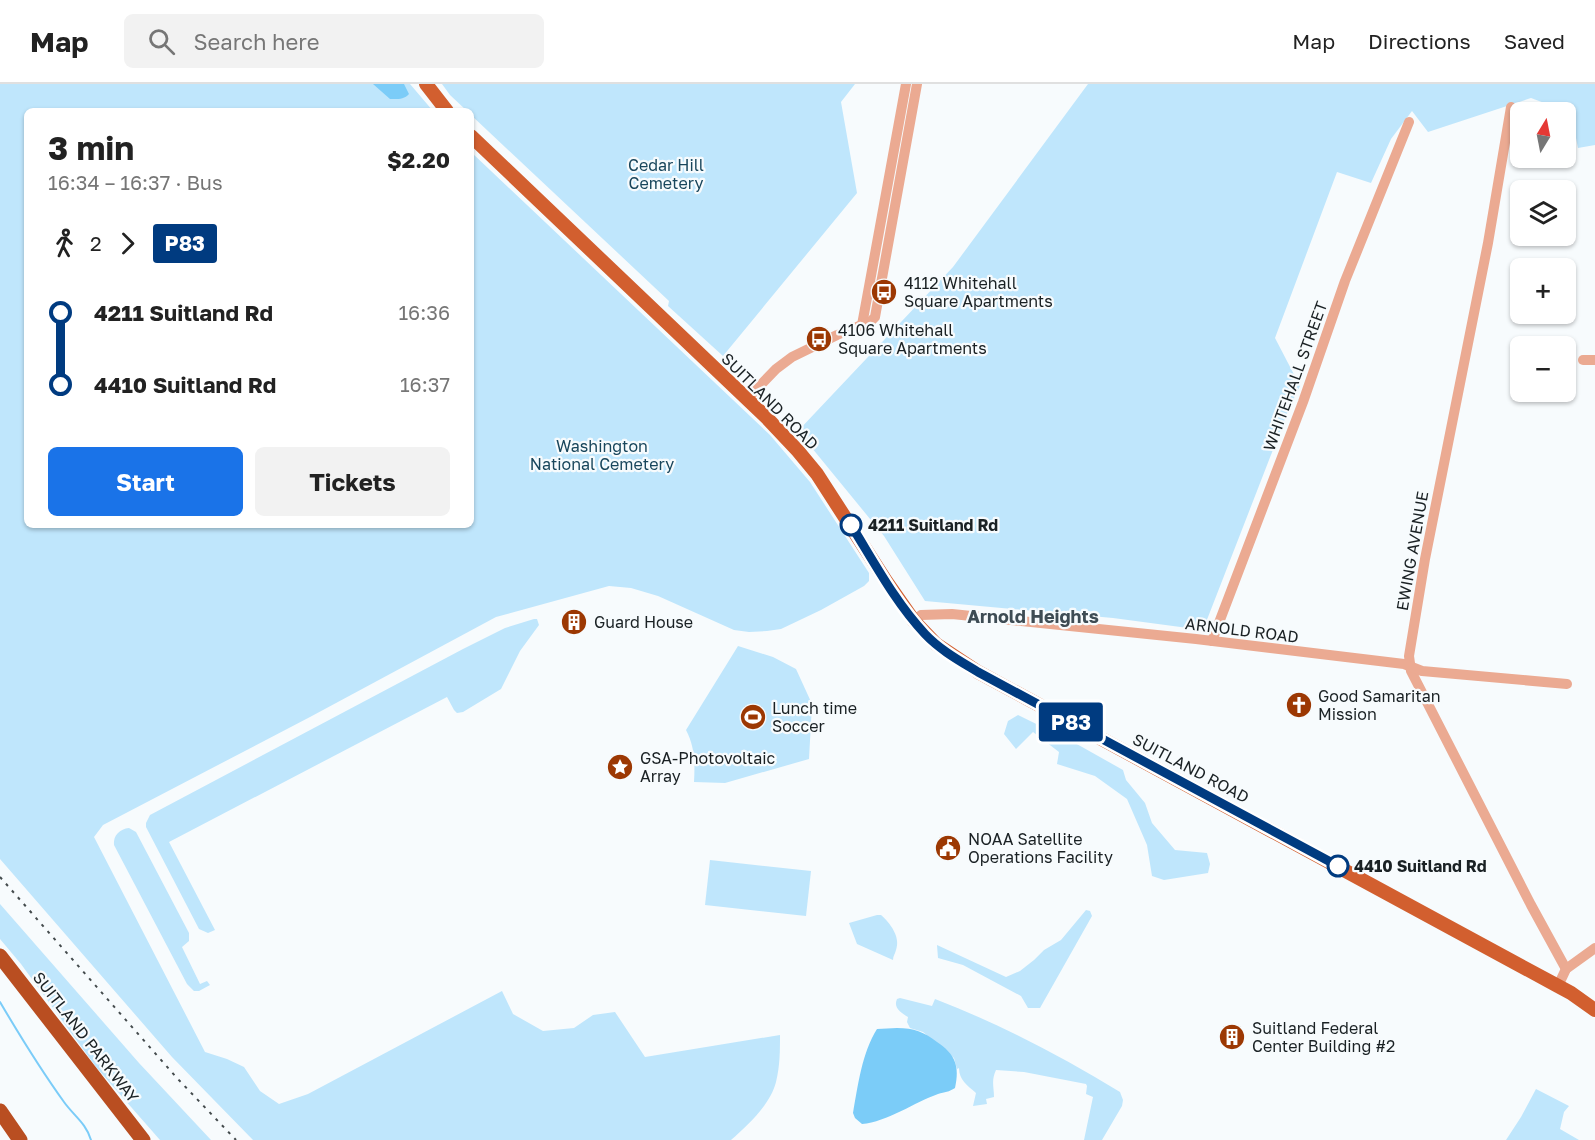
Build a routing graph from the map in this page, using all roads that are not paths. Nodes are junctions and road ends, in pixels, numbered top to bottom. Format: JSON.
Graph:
{"nodes":[{"id":1,"x":426,"y":84,"type":"edge"},
{"id":2,"x":906,"y":84,"type":"edge"},
{"id":3,"x":917,"y":84,"type":"edge"},
{"id":4,"x":445,"y":108,"type":"edge"},
{"id":5,"x":1510,"y":113,"type":"edge"},
{"id":6,"x":1409,"y":122,"type":"dead end"},
{"id":7,"x":474,"y":139,"type":"edge"},
{"id":8,"x":862,"y":325,"type":"junction"},
{"id":9,"x":1583,"y":360,"type":"dead end"},
{"id":10,"x":1595,"y":360,"type":"edge"},
{"id":11,"x":747,"y":399,"type":"junction"},
{"id":12,"x":914,"y":621,"type":"junction"},
{"id":13,"x":1212,"y":641,"type":"junction"},
{"id":14,"x":1411,"y":666,"type":"junction"},
{"id":15,"x":1568,"y":684,"type":"dead end"},
{"id":16,"x":1595,"y":948,"type":"edge"},
{"id":17,"x":0,"y":956,"type":"edge"},
{"id":18,"x":1566,"y":969,"type":"junction"},
{"id":19,"x":1558,"y":986,"type":"junction"},
{"id":20,"x":1595,"y":1010,"type":"edge"},
{"id":21,"x":0,"y":1112,"type":"edge"},
{"id":22,"x":20,"y":1140,"type":"edge"},
{"id":23,"x":143,"y":1140,"type":"edge"}],
"edges":[{"from":1,"to":4,"type":"main road"},
{"from":2,"to":8,"type":"street"},
{"from":3,"to":8,"type":"street"},
{"from":5,"to":14,"type":"street","name":"EWING AVENUE"},
{"from":6,"to":13,"type":"street","name":"WHITEHALL STREET"},
{"from":7,"to":11,"type":"main road","name":"SUITLAND ROAD"},
{"from":8,"to":11,"type":"street"},
{"from":9,"to":10,"type":"street"},
{"from":11,"to":12,"type":"main road","name":"SUITLAND ROAD"},
{"from":12,"to":13,"type":"street","name":"ARNOLD ROAD"},
{"from":12,"to":19,"type":"main road","name":"SUITLAND ROAD"},
{"from":13,"to":14,"type":"street","name":"ARNOLD ROAD"},
{"from":14,"to":15,"type":"street","name":"ARNOLD ROAD"},
{"from":14,"to":18,"type":"street","name":"EWING AVENUE"},
{"from":16,"to":18,"type":"street"},
{"from":17,"to":23,"type":"highway","name":"SUITLAND PARKWAY"},
{"from":18,"to":19,"type":"street"},
{"from":19,"to":20,"type":"main road","name":"SUITLAND ROAD"},
{"from":21,"to":22,"type":"highway"}]}
